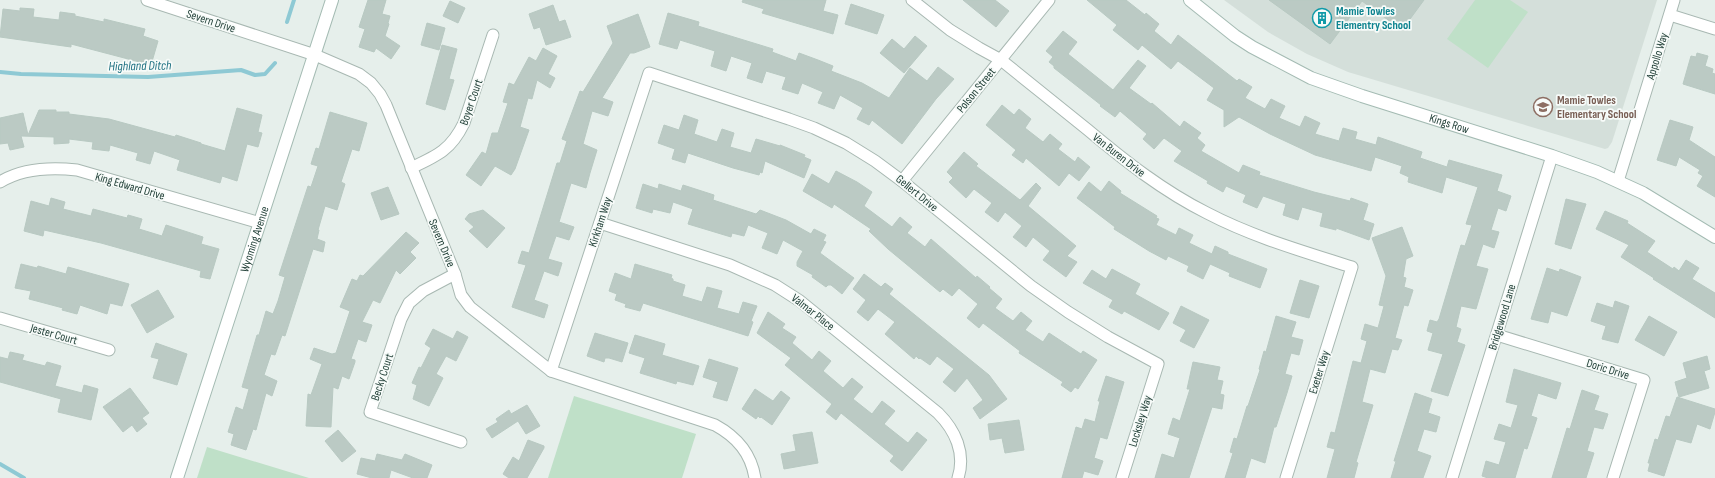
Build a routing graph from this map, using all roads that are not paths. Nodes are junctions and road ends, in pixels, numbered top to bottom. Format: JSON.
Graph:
{"nodes":[{"id":1,"x":147,"y":0,"type":"edge"},
{"id":2,"x":332,"y":0,"type":"edge"},
{"id":3,"x":912,"y":0,"type":"edge"},
{"id":4,"x":1049,"y":0,"type":"edge"},
{"id":5,"x":1190,"y":0,"type":"edge"},
{"id":6,"x":1674,"y":0,"type":"edge"},
{"id":7,"x":178,"y":5,"type":"edge"},
{"id":8,"x":1670,"y":15,"type":"junction"},
{"id":9,"x":1715,"y":29,"type":"edge"},
{"id":10,"x":493,"y":35,"type":"dead end"},
{"id":11,"x":315,"y":54,"type":"junction"},
{"id":12,"x":1001,"y":60,"type":"junction"},
{"id":13,"x":649,"y":73,"type":"joint"},
{"id":14,"x":1552,"y":156,"type":"junction"},
{"id":15,"x":411,"y":168,"type":"junction"},
{"id":16,"x":902,"y":181,"type":"junction"},
{"id":17,"x":1618,"y":181,"type":"junction"},
{"id":18,"x":0,"y":182,"type":"edge"},
{"id":19,"x":600,"y":222,"type":"junction"},
{"id":20,"x":260,"y":223,"type":"junction"},
{"id":21,"x":1715,"y":237,"type":"edge"},
{"id":22,"x":1352,"y":267,"type":"joint"},
{"id":23,"x":455,"y":274,"type":"junction"},
{"id":24,"x":0,"y":318,"type":"edge"},
{"id":25,"x":1497,"y":335,"type":"junction"},
{"id":26,"x":109,"y":350,"type":"dead end"},
{"id":27,"x":1158,"y":364,"type":"joint"},
{"id":28,"x":551,"y":372,"type":"junction"},
{"id":29,"x":461,"y":442,"type":"dead end"},
{"id":30,"x":177,"y":478,"type":"edge"},
{"id":31,"x":755,"y":478,"type":"edge"},
{"id":32,"x":958,"y":478,"type":"edge"},
{"id":33,"x":1122,"y":478,"type":"edge"},
{"id":34,"x":1286,"y":478,"type":"edge"},
{"id":35,"x":1452,"y":478,"type":"edge"},
{"id":36,"x":1613,"y":478,"type":"edge"}],
"edges":[{"from":1,"to":7,"type":"street","name":"Severn Drive"},
{"from":2,"to":11,"type":"main road","name":"Wyoming Avenue"},
{"from":3,"to":12,"type":"street","name":"Van Buren Drive"},
{"from":4,"to":12,"type":"street","name":"Polson Street"},
{"from":5,"to":14,"type":"main road","name":"Kings Row"},
{"from":6,"to":8,"type":"street","name":"Appollo Way"},
{"from":7,"to":11,"type":"street","name":"Severn Drive"},
{"from":8,"to":9,"type":"street"},
{"from":8,"to":17,"type":"street","name":"Appollo Way"},
{"from":10,"to":15,"type":"street","name":"Boyer Court"},
{"from":11,"to":15,"type":"street","name":"Severn Drive"},
{"from":11,"to":20,"type":"main road","name":"Wyoming Avenue"},
{"from":12,"to":16,"type":"street","name":"Polson Street"},
{"from":12,"to":22,"type":"street","name":"Van Buren Drive"},
{"from":13,"to":16,"type":"street","name":"Gellert Drive"},
{"from":13,"to":19,"type":"street","name":"Kirkham Way"},
{"from":14,"to":17,"type":"main road","name":"Kings Row"},
{"from":14,"to":25,"type":"street","name":"Bridgewood Lane"},
{"from":15,"to":23,"type":"street","name":"Severn Drive"},
{"from":16,"to":27,"type":"street","name":"Gellert Drive"},
{"from":17,"to":21,"type":"main road","name":"Kings Row"},
{"from":18,"to":20,"type":"street","name":"King Edward Drive"},
{"from":19,"to":28,"type":"street","name":"Kirkham Way"},
{"from":19,"to":32,"type":"street","name":"Valmar Place"},
{"from":20,"to":30,"type":"main road","name":"Wyoming Avenue"},
{"from":22,"to":34,"type":"street","name":"Exeter Way"},
{"from":23,"to":28,"type":"street","name":"Severn Drive"},
{"from":23,"to":29,"type":"street","name":"Becky Court"},
{"from":24,"to":26,"type":"street","name":"Jester Court"},
{"from":25,"to":35,"type":"street","name":"Bridgewood Lane"},
{"from":25,"to":36,"type":"street","name":"Doric Drive"},
{"from":27,"to":33,"type":"street","name":"Locksley Way"},
{"from":28,"to":31,"type":"street","name":"Severn Drive"}]}
